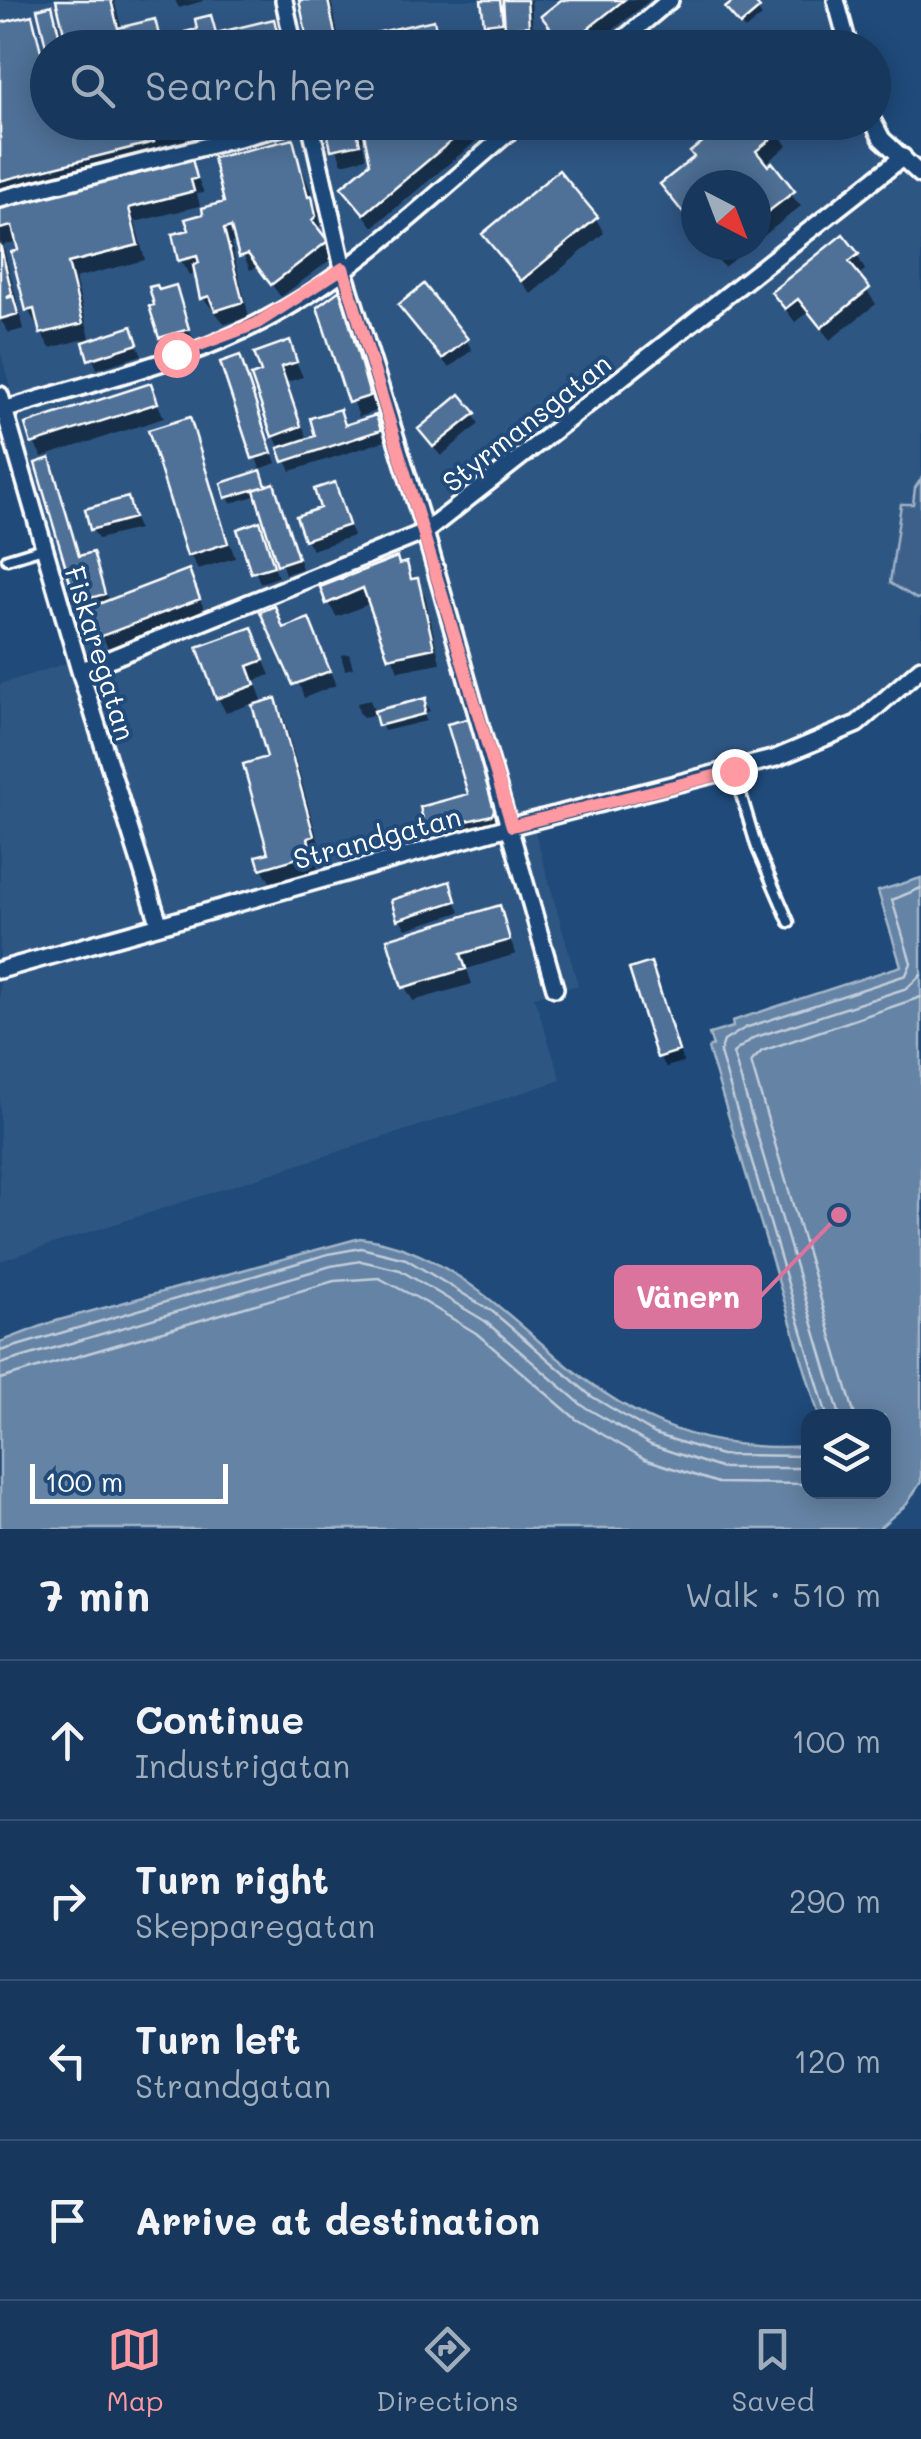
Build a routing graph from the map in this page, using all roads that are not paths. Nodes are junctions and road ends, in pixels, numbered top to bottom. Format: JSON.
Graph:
{"nodes":[{"id":1,"x":284,"y":0,"type":"edge"},
{"id":2,"x":670,"y":0,"type":"edge"},
{"id":3,"x":836,"y":0,"type":"edge"},
{"id":4,"x":290,"y":30,"type":"edge"},
{"id":5,"x":634,"y":30,"type":"edge"},
{"id":6,"x":844,"y":30,"type":"edge"},
{"id":7,"x":232,"y":140,"type":"edge"},
{"id":8,"x":314,"y":140,"type":"edge"},
{"id":9,"x":500,"y":140,"type":"edge"},
{"id":10,"x":883,"y":140,"type":"edge"},
{"id":11,"x":903,"y":157,"type":"junction"},
{"id":12,"x":921,"y":175,"type":"edge"},
{"id":13,"x":0,"y":200,"type":"edge"},
{"id":14,"x":343,"y":268,"type":"junction"},
{"id":15,"x":2,"y":403,"type":"edge"},
{"id":16,"x":425,"y":532,"type":"junction"},
{"id":17,"x":43,"y":548,"type":"junction"},
{"id":18,"x":7,"y":559,"type":"dead end"},
{"id":19,"x":921,"y":668,"type":"edge"},
{"id":20,"x":80,"y":671,"type":"junction"},
{"id":21,"x":734,"y":771,"type":"junction"},
{"id":22,"x":512,"y":826,"type":"junction"},
{"id":23,"x":789,"y":922,"type":"dead end"},
{"id":24,"x":160,"y":923,"type":"junction"},
{"id":25,"x":0,"y":970,"type":"edge"},
{"id":26,"x":556,"y":988,"type":"dead end"}],
"edges":[{"from":1,"to":4,"type":"street"},
{"from":2,"to":5,"type":"street"},
{"from":3,"to":6,"type":"street"},
{"from":7,"to":13,"type":"street"},
{"from":8,"to":14,"type":"street"},
{"from":9,"to":14,"type":"street"},
{"from":10,"to":11,"type":"street"},
{"from":11,"to":12,"type":"street"},
{"from":11,"to":16,"type":"street","name":"Styrmansgatan"},
{"from":14,"to":15,"type":"street"},
{"from":14,"to":16,"type":"street"},
{"from":15,"to":17,"type":"street","name":"Fiskaregatan"},
{"from":16,"to":20,"type":"street","name":"Styrmansgatan"},
{"from":16,"to":22,"type":"street"},
{"from":17,"to":18,"type":"lane"},
{"from":17,"to":20,"type":"street","name":"Fiskaregatan"},
{"from":19,"to":21,"type":"street","name":"Strandgatan"},
{"from":20,"to":24,"type":"street","name":"Fiskaregatan"},
{"from":21,"to":22,"type":"street","name":"Strandgatan"},
{"from":21,"to":23,"type":"lane"},
{"from":22,"to":24,"type":"street","name":"Strandgatan"},
{"from":22,"to":26,"type":"street"},
{"from":24,"to":25,"type":"street","name":"Strandgatan"}]}
